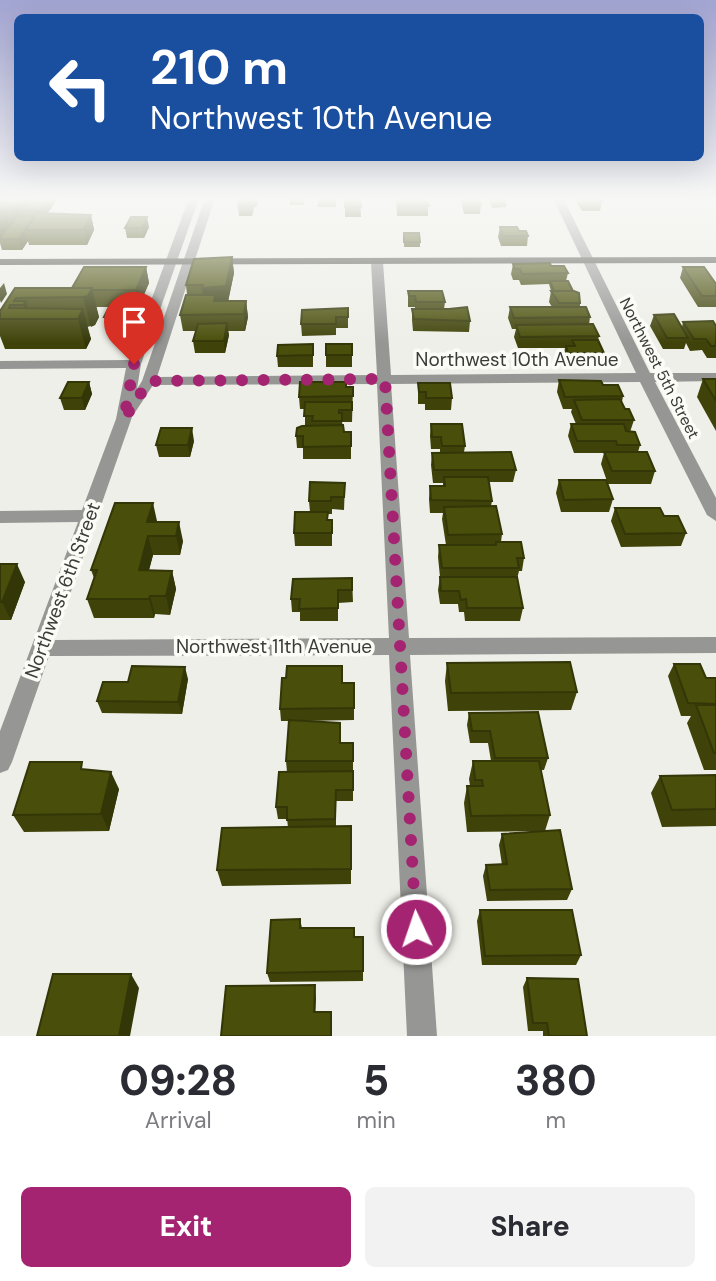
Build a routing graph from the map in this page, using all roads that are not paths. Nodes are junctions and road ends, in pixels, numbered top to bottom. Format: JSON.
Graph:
{"nodes":[{"id":1,"x":178,"y":246,"type":"edge"},
{"id":2,"x":194,"y":246,"type":"edge"},
{"id":3,"x":583,"y":246,"type":"edge"},
{"id":4,"x":716,"y":260,"type":"edge"},
{"id":5,"x":189,"y":261,"type":"junction"},
{"id":6,"x":587,"y":261,"type":"junction"},
{"id":7,"x":0,"y":262,"type":"edge"},
{"id":8,"x":173,"y":262,"type":"junction"},
{"id":9,"x":377,"y":262,"type":"junction"},
{"id":10,"x":134,"y":364,"type":"junction"},
{"id":11,"x":0,"y":365,"type":"edge"},
{"id":12,"x":716,"y":377,"type":"edge"},
{"id":13,"x":645,"y":378,"type":"junction"},
{"id":14,"x":385,"y":379,"type":"junction"},
{"id":15,"x":149,"y":381,"type":"junction"},
{"id":16,"x":124,"y":419,"type":"junction"},
{"id":17,"x":716,"y":515,"type":"edge"},
{"id":18,"x":89,"y":516,"type":"junction"},
{"id":19,"x":0,"y":517,"type":"edge"},
{"id":20,"x":716,"y":645,"type":"edge"},
{"id":21,"x":401,"y":647,"type":"junction"},
{"id":22,"x":41,"y":648,"type":"junction"},
{"id":23,"x":0,"y":762,"type":"edge"},
{"id":24,"x":422,"y":1036,"type":"edge"}],
"edges":[{"from":1,"to":8,"type":"street","name":"Northwest 6th Street"},
{"from":2,"to":5,"type":"street","name":"Northwest 6th Street"},
{"from":3,"to":6,"type":"street","name":"Northwest 5th Street"},
{"from":4,"to":6,"type":"main road"},
{"from":5,"to":8,"type":"main road"},
{"from":5,"to":9,"type":"main road"},
{"from":5,"to":15,"type":"street","name":"Northwest 6th Street"},
{"from":6,"to":9,"type":"main road"},
{"from":6,"to":13,"type":"street","name":"Northwest 5th Street"},
{"from":7,"to":8,"type":"main road"},
{"from":8,"to":10,"type":"street","name":"Northwest 6th Street"},
{"from":9,"to":14,"type":"street"},
{"from":10,"to":11,"type":"street"},
{"from":10,"to":16,"type":"street","name":"Northwest 6th Street"},
{"from":12,"to":13,"type":"street","name":"Northwest 10th Avenue"},
{"from":13,"to":14,"type":"street","name":"Northwest 10th Avenue"},
{"from":13,"to":17,"type":"street","name":"Northwest 5th Street"},
{"from":14,"to":15,"type":"street","name":"Northwest 10th Avenue"},
{"from":14,"to":21,"type":"street"},
{"from":15,"to":16,"type":"street","name":"Northwest 6th Street"},
{"from":16,"to":18,"type":"street","name":"Northwest 6th Street"},
{"from":18,"to":19,"type":"street"},
{"from":18,"to":22,"type":"street","name":"Northwest 6th Street"},
{"from":20,"to":21,"type":"street","name":"Northwest 11th Avenue"},
{"from":21,"to":22,"type":"street","name":"Northwest 11th Avenue"},
{"from":21,"to":24,"type":"street"},
{"from":22,"to":23,"type":"street","name":"Northwest 6th Street"}]}
